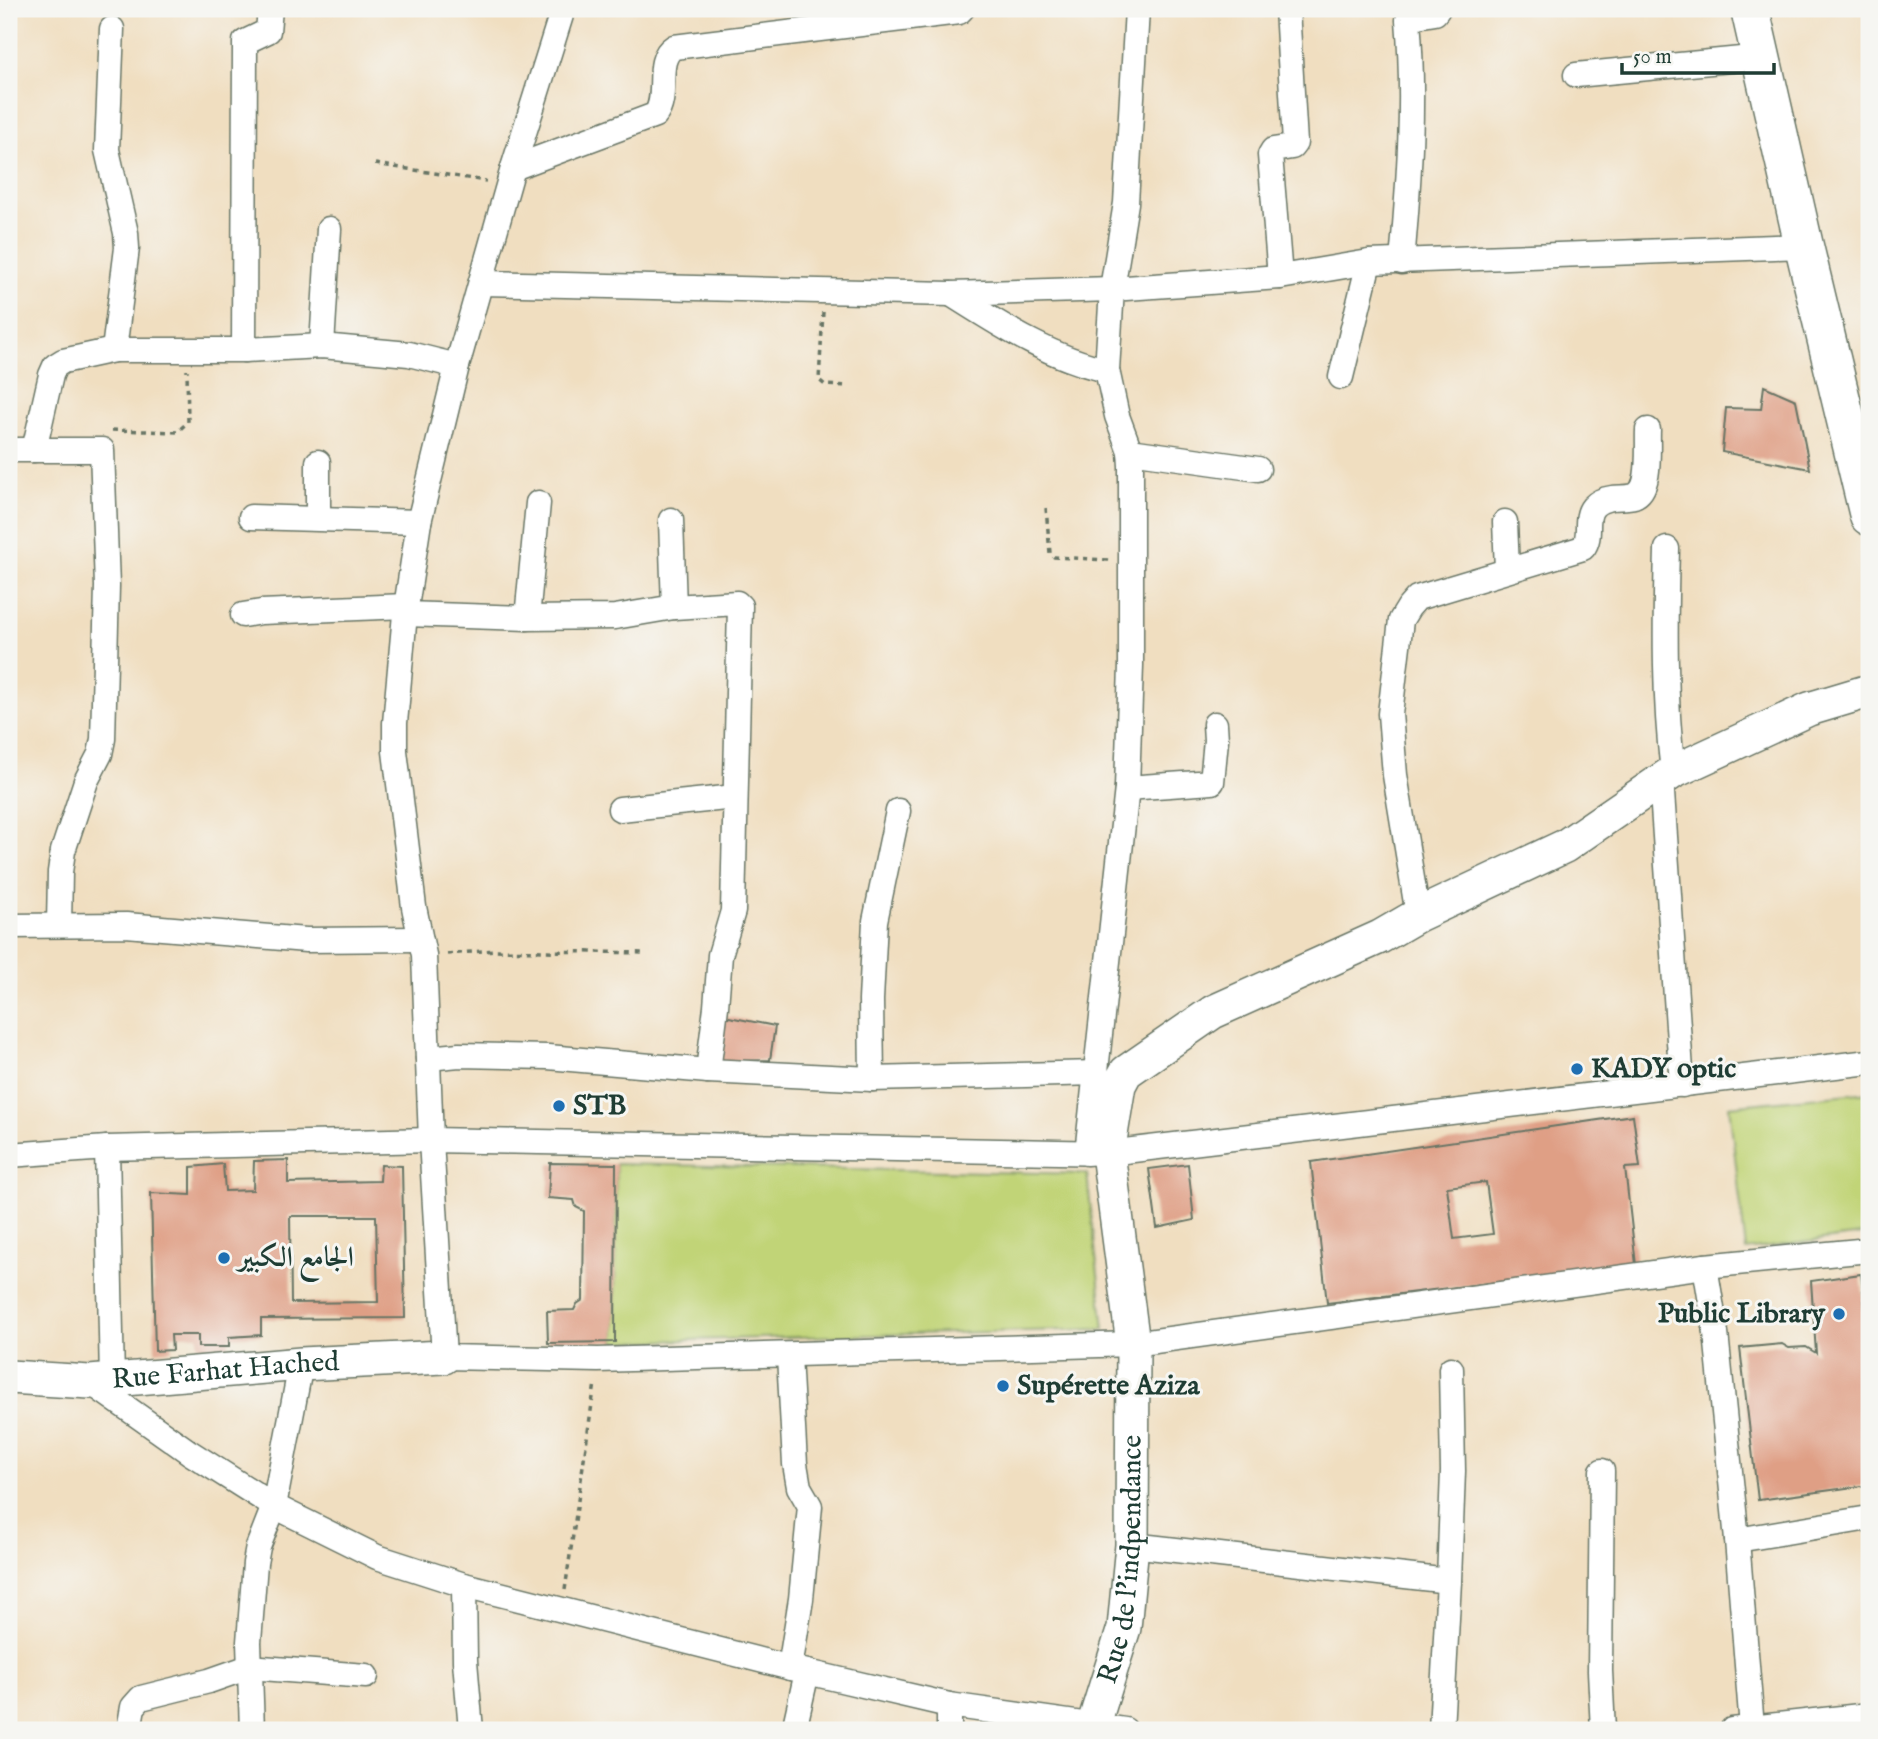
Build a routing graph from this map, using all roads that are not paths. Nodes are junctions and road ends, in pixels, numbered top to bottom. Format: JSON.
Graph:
{"nodes":[{"id":1,"x":270,"y":9,"type":"edge"},
{"id":2,"x":563,"y":9,"type":"edge"},
{"id":3,"x":962,"y":9,"type":"edge"},
{"id":4,"x":1136,"y":9,"type":"edge"},
{"id":5,"x":1287,"y":9,"type":"edge"},
{"id":6,"x":1438,"y":9,"type":"edge"},
{"id":7,"x":1750,"y":9,"type":"edge"},
{"id":8,"x":1770,"y":9,"type":"edge"},
{"id":9,"x":112,"y":29,"type":"dead end"},
{"id":10,"x":1762,"y":57,"type":"junction"},
{"id":11,"x":1576,"y":75,"type":"dead end"},
{"id":12,"x":511,"y":176,"type":"junction"},
{"id":13,"x":329,"y":229,"type":"dead end"},
{"id":14,"x":1804,"y":246,"type":"junction"},
{"id":15,"x":1369,"y":262,"type":"junction"},
{"id":16,"x":1402,"y":262,"type":"junction"},
{"id":17,"x":1280,"y":277,"type":"junction"},
{"id":18,"x":481,"y":283,"type":"junction"},
{"id":19,"x":1112,"y":289,"type":"junction"},
{"id":20,"x":951,"y":294,"type":"junction"},
{"id":21,"x":323,"y":346,"type":"junction"},
{"id":22,"x":114,"y":350,"type":"junction"},
{"id":23,"x":244,"y":350,"type":"junction"},
{"id":24,"x":457,"y":366,"type":"junction"},
{"id":25,"x":1107,"y":370,"type":"junction"},
{"id":26,"x":1341,"y":377,"type":"dead end"},
{"id":27,"x":1869,"y":429,"type":"edge"},
{"id":28,"x":1648,"y":430,"type":"dead end"},
{"id":29,"x":9,"y":450,"type":"edge"},
{"id":30,"x":34,"y":450,"type":"junction"},
{"id":31,"x":1130,"y":451,"type":"junction"},
{"id":32,"x":318,"y":462,"type":"dead end"},
{"id":33,"x":1258,"y":469,"type":"dead end"},
{"id":34,"x":537,"y":503,"type":"dead end"},
{"id":35,"x":1869,"y":516,"type":"edge"},
{"id":36,"x":251,"y":517,"type":"dead end"},
{"id":37,"x":318,"y":518,"type":"junction"},
{"id":38,"x":671,"y":520,"type":"dead end"},
{"id":39,"x":419,"y":522,"type":"junction"},
{"id":40,"x":1505,"y":522,"type":"dead end"},
{"id":41,"x":1667,"y":549,"type":"dead end"},
{"id":42,"x":1507,"y":569,"type":"junction"},
{"id":43,"x":674,"y":607,"type":"junction"},
{"id":44,"x":405,"y":610,"type":"junction"},
{"id":45,"x":243,"y":615,"type":"dead end"},
{"id":46,"x":527,"y":618,"type":"junction"},
{"id":47,"x":1869,"y":691,"type":"edge"},
{"id":48,"x":1215,"y":724,"type":"dead end"},
{"id":49,"x":1667,"y":775,"type":"junction"},
{"id":50,"x":1127,"y":788,"type":"junction"},
{"id":51,"x":735,"y":797,"type":"junction"},
{"id":52,"x":620,"y":809,"type":"dead end"},
{"id":53,"x":898,"y":811,"type":"dead end"},
{"id":54,"x":1418,"y":915,"type":"junction"},
{"id":55,"x":59,"y":925,"type":"junction"},
{"id":56,"x":9,"y":926,"type":"edge"},
{"id":57,"x":422,"y":947,"type":"junction"},
{"id":58,"x":428,"y":1058,"type":"junction"},
{"id":59,"x":1869,"y":1062,"type":"edge"},
{"id":60,"x":708,"y":1070,"type":"junction"},
{"id":61,"x":1097,"y":1073,"type":"junction"},
{"id":62,"x":872,"y":1079,"type":"junction"},
{"id":63,"x":1682,"y":1085,"type":"junction"},
{"id":64,"x":431,"y":1140,"type":"junction"},
{"id":65,"x":107,"y":1148,"type":"junction"},
{"id":66,"x":1098,"y":1153,"type":"junction"},
{"id":67,"x":9,"y":1155,"type":"edge"},
{"id":68,"x":1869,"y":1250,"type":"edge"},
{"id":69,"x":1705,"y":1266,"type":"junction"},
{"id":70,"x":1133,"y":1344,"type":"junction"},
{"id":71,"x":789,"y":1356,"type":"junction"},
{"id":72,"x":443,"y":1357,"type":"junction"},
{"id":73,"x":302,"y":1364,"type":"junction"},
{"id":74,"x":1451,"y":1369,"type":"dead end"},
{"id":75,"x":9,"y":1377,"type":"edge"},
{"id":76,"x":101,"y":1381,"type":"junction"},
{"id":77,"x":1602,"y":1471,"type":"dead end"},
{"id":78,"x":274,"y":1506,"type":"junction"},
{"id":79,"x":1869,"y":1518,"type":"edge"},
{"id":80,"x":1737,"y":1540,"type":"junction"},
{"id":81,"x":1132,"y":1545,"type":"junction"},
{"id":82,"x":1449,"y":1581,"type":"junction"},
{"id":83,"x":464,"y":1585,"type":"junction"},
{"id":84,"x":249,"y":1668,"type":"junction"},
{"id":85,"x":798,"y":1670,"type":"junction"},
{"id":86,"x":366,"y":1676,"type":"dead end"},
{"id":87,"x":949,"y":1704,"type":"junction"},
{"id":88,"x":1869,"y":1715,"type":"edge"},
{"id":89,"x":1104,"y":1728,"type":"edge"},
{"id":90,"x":1742,"y":1729,"type":"edge"},
{"id":91,"x":129,"y":1730,"type":"edge"},
{"id":92,"x":252,"y":1730,"type":"edge"},
{"id":93,"x":471,"y":1730,"type":"edge"},
{"id":94,"x":794,"y":1730,"type":"edge"},
{"id":95,"x":949,"y":1730,"type":"edge"},
{"id":96,"x":1441,"y":1730,"type":"edge"},
{"id":97,"x":1603,"y":1730,"type":"edge"}],
"edges":[{"from":1,"to":23,"type":"street"},
{"from":2,"to":12,"type":"street"},
{"from":3,"to":12,"type":"street"},
{"from":4,"to":19,"type":"street"},
{"from":5,"to":17,"type":"street"},
{"from":6,"to":16,"type":"street"},
{"from":7,"to":10,"type":"main road"},
{"from":8,"to":27,"type":"main road"},
{"from":9,"to":22,"type":"street"},
{"from":10,"to":11,"type":"street"},
{"from":10,"to":14,"type":"main road"},
{"from":12,"to":18,"type":"street"},
{"from":13,"to":21,"type":"street"},
{"from":14,"to":16,"type":"street"},
{"from":14,"to":35,"type":"main road"},
{"from":15,"to":16,"type":"street"},
{"from":15,"to":17,"type":"street"},
{"from":15,"to":26,"type":"street"},
{"from":17,"to":19,"type":"street"},
{"from":18,"to":20,"type":"street"},
{"from":18,"to":24,"type":"street"},
{"from":19,"to":20,"type":"street"},
{"from":19,"to":25,"type":"street"},
{"from":20,"to":25,"type":"street"},
{"from":21,"to":23,"type":"street"},
{"from":21,"to":24,"type":"street"},
{"from":22,"to":23,"type":"street"},
{"from":22,"to":30,"type":"street"},
{"from":24,"to":39,"type":"street"},
{"from":25,"to":31,"type":"street"},
{"from":28,"to":42,"type":"street"},
{"from":29,"to":30,"type":"street"},
{"from":30,"to":55,"type":"street"},
{"from":31,"to":33,"type":"street"},
{"from":31,"to":50,"type":"street"},
{"from":32,"to":37,"type":"street"},
{"from":34,"to":46,"type":"street"},
{"from":36,"to":37,"type":"street"},
{"from":37,"to":39,"type":"street"},
{"from":38,"to":43,"type":"street"},
{"from":39,"to":44,"type":"street"},
{"from":40,"to":42,"type":"street"},
{"from":41,"to":49,"type":"street"},
{"from":42,"to":54,"type":"street"},
{"from":43,"to":46,"type":"street"},
{"from":43,"to":51,"type":"street"},
{"from":44,"to":45,"type":"street"},
{"from":44,"to":46,"type":"street"},
{"from":44,"to":57,"type":"street"},
{"from":47,"to":49,"type":"street","name":"Rue de l'indpendance"},
{"from":48,"to":50,"type":"street"},
{"from":49,"to":54,"type":"street","name":"Rue de l'indpendance"},
{"from":49,"to":63,"type":"street"},
{"from":50,"to":61,"type":"street"},
{"from":51,"to":52,"type":"street"},
{"from":51,"to":60,"type":"street"},
{"from":53,"to":62,"type":"street"},
{"from":54,"to":66,"type":"street","name":"Rue de l'indpendance"},
{"from":55,"to":56,"type":"street"},
{"from":55,"to":57,"type":"street"},
{"from":57,"to":58,"type":"street"},
{"from":58,"to":60,"type":"street"},
{"from":58,"to":64,"type":"street"},
{"from":59,"to":63,"type":"street"},
{"from":60,"to":62,"type":"street"},
{"from":61,"to":62,"type":"street"},
{"from":61,"to":66,"type":"street"},
{"from":63,"to":66,"type":"street"},
{"from":64,"to":65,"type":"street"},
{"from":64,"to":66,"type":"street"},
{"from":64,"to":72,"type":"street"},
{"from":65,"to":67,"type":"street"},
{"from":65,"to":76,"type":"street"},
{"from":66,"to":70,"type":"street","name":"Rue de l'indpendance"},
{"from":68,"to":69,"type":"street"},
{"from":69,"to":70,"type":"street"},
{"from":69,"to":80,"type":"street"},
{"from":70,"to":71,"type":"street"},
{"from":70,"to":81,"type":"street","name":"Rue de l'indpendance"},
{"from":71,"to":72,"type":"street"},
{"from":71,"to":85,"type":"street"},
{"from":72,"to":73,"type":"street","name":"Rue Farhat Hached"},
{"from":73,"to":76,"type":"street","name":"Rue Farhat Hached"},
{"from":73,"to":78,"type":"street"},
{"from":74,"to":82,"type":"street"},
{"from":75,"to":76,"type":"street","name":"Rue Farhat Hached"},
{"from":76,"to":78,"type":"street"},
{"from":77,"to":97,"type":"street"},
{"from":78,"to":83,"type":"street"},
{"from":78,"to":84,"type":"street"},
{"from":79,"to":80,"type":"street"},
{"from":80,"to":90,"type":"street"},
{"from":81,"to":82,"type":"street"},
{"from":81,"to":89,"type":"street","name":"Rue de l'indpendance"},
{"from":82,"to":96,"type":"street"},
{"from":83,"to":85,"type":"street"},
{"from":83,"to":93,"type":"street"},
{"from":84,"to":86,"type":"street"},
{"from":84,"to":91,"type":"street"},
{"from":84,"to":92,"type":"street"},
{"from":85,"to":87,"type":"street"},
{"from":85,"to":94,"type":"street"},
{"from":87,"to":89,"type":"street"},
{"from":87,"to":95,"type":"street"},
{"from":88,"to":90,"type":"street"}]}
